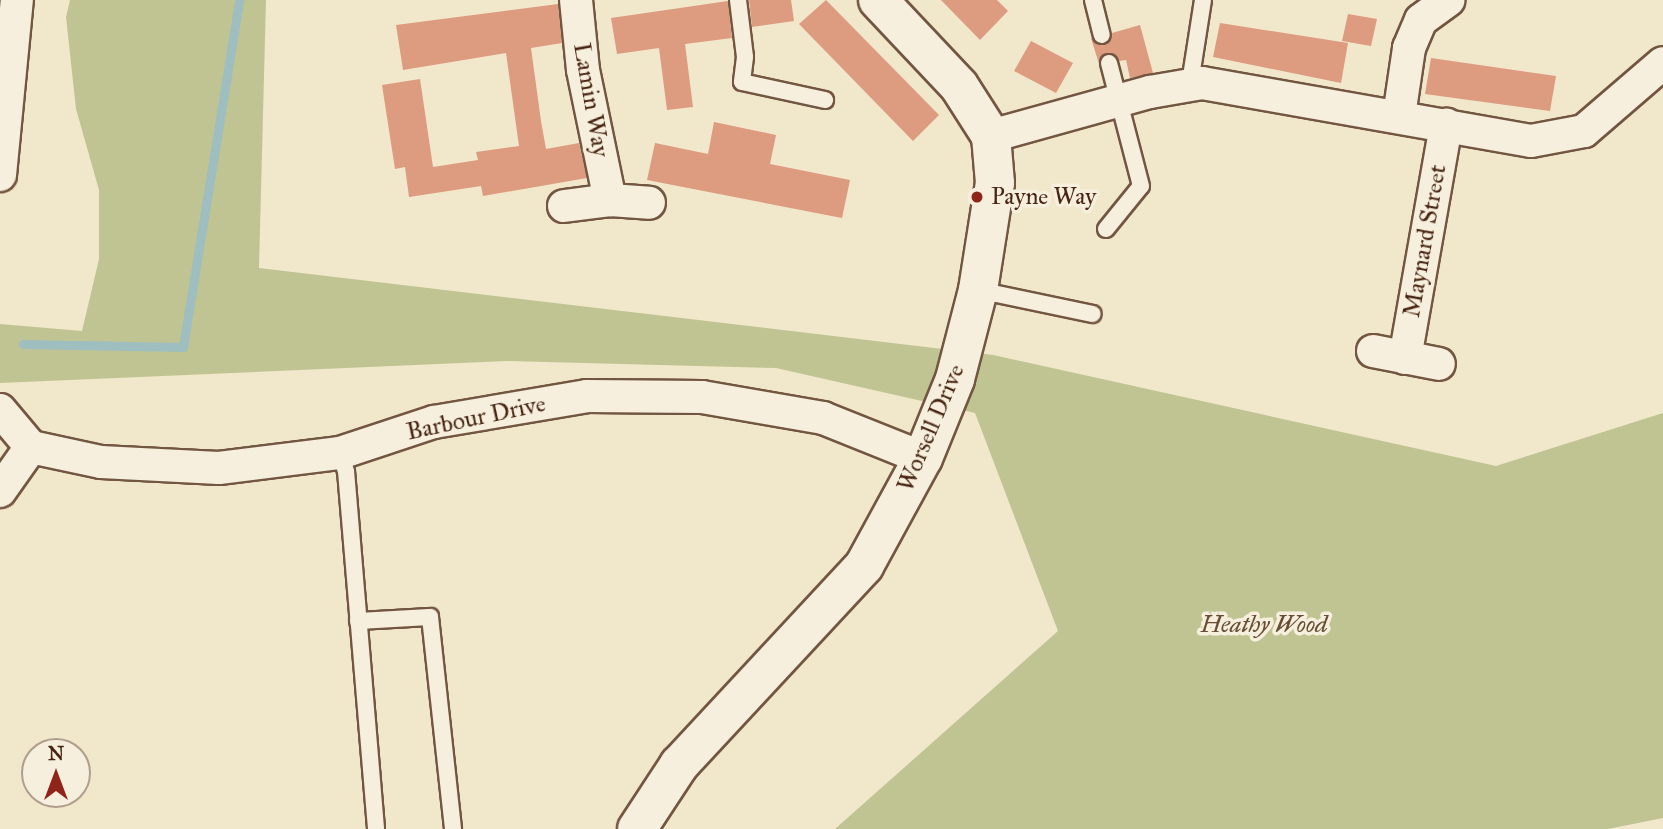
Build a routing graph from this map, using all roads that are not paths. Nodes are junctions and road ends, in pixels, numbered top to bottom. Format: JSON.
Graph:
{"nodes":[{"id":1,"x":17,"y":0,"type":"edge"},
{"id":2,"x":576,"y":0,"type":"edge"},
{"id":3,"x":738,"y":0,"type":"edge"},
{"id":4,"x":878,"y":0,"type":"edge"},
{"id":5,"x":1093,"y":0,"type":"edge"},
{"id":6,"x":1203,"y":0,"type":"edge"},
{"id":7,"x":1449,"y":0,"type":"edge"},
{"id":8,"x":1102,"y":36,"type":"dead end"},
{"id":9,"x":1110,"y":63,"type":"dead end"},
{"id":10,"x":1663,"y":63,"type":"edge"},
{"id":11,"x":1190,"y":83,"type":"junction"},
{"id":12,"x":825,"y":100,"type":"dead end"},
{"id":13,"x":1120,"y":101,"type":"junction"},
{"id":14,"x":1399,"y":116,"type":"junction"},
{"id":15,"x":1446,"y":125,"type":"junction"},
{"id":16,"x":991,"y":136,"type":"junction"},
{"id":17,"x":2,"y":156,"type":"edge"},
{"id":18,"x":610,"y":200,"type":"junction"},
{"id":19,"x":649,"y":203,"type":"dead end"},
{"id":20,"x":564,"y":206,"type":"dead end"},
{"id":21,"x":1106,"y":229,"type":"dead end"},
{"id":22,"x":978,"y":290,"type":"junction"},
{"id":23,"x":1093,"y":314,"type":"dead end"},
{"id":24,"x":1373,"y":351,"type":"dead end"},
{"id":25,"x":1405,"y":358,"type":"junction"},
{"id":26,"x":1439,"y":364,"type":"dead end"},
{"id":27,"x":0,"y":410,"type":"edge"},
{"id":28,"x":31,"y":447,"type":"junction"},
{"id":29,"x":340,"y":453,"type":"junction"},
{"id":30,"x":923,"y":458,"type":"junction"},
{"id":31,"x":0,"y":491,"type":"edge"},
{"id":32,"x":358,"y":621,"type":"junction"},
{"id":33,"x":645,"y":823,"type":"edge"},
{"id":34,"x":376,"y":829,"type":"edge"},
{"id":35,"x":453,"y":829,"type":"edge"}],
"edges":[{"from":1,"to":17,"type":"street"},
{"from":2,"to":18,"type":"street","name":"Lamin Way"},
{"from":3,"to":12,"type":"lane"},
{"from":4,"to":16,"type":"street","name":"Worsell Drive"},
{"from":5,"to":8,"type":"lane"},
{"from":6,"to":11,"type":"lane"},
{"from":7,"to":14,"type":"street"},
{"from":9,"to":13,"type":"lane"},
{"from":10,"to":15,"type":"street"},
{"from":11,"to":13,"type":"street"},
{"from":11,"to":14,"type":"street"},
{"from":13,"to":16,"type":"street"},
{"from":13,"to":21,"type":"lane"},
{"from":14,"to":15,"type":"street"},
{"from":15,"to":25,"type":"street","name":"Maynard Street"},
{"from":16,"to":22,"type":"street","name":"Worsell Drive"},
{"from":18,"to":19,"type":"street"},
{"from":18,"to":20,"type":"street"},
{"from":22,"to":23,"type":"lane"},
{"from":22,"to":30,"type":"street","name":"Worsell Drive"},
{"from":24,"to":25,"type":"street"},
{"from":25,"to":26,"type":"street"},
{"from":27,"to":28,"type":"street"},
{"from":28,"to":29,"type":"street","name":"Barbour Drive"},
{"from":28,"to":31,"type":"street"},
{"from":29,"to":30,"type":"street","name":"Barbour Drive"},
{"from":29,"to":32,"type":"lane"},
{"from":30,"to":33,"type":"street","name":"Worsell Drive"},
{"from":32,"to":34,"type":"lane"},
{"from":32,"to":35,"type":"lane"}]}
